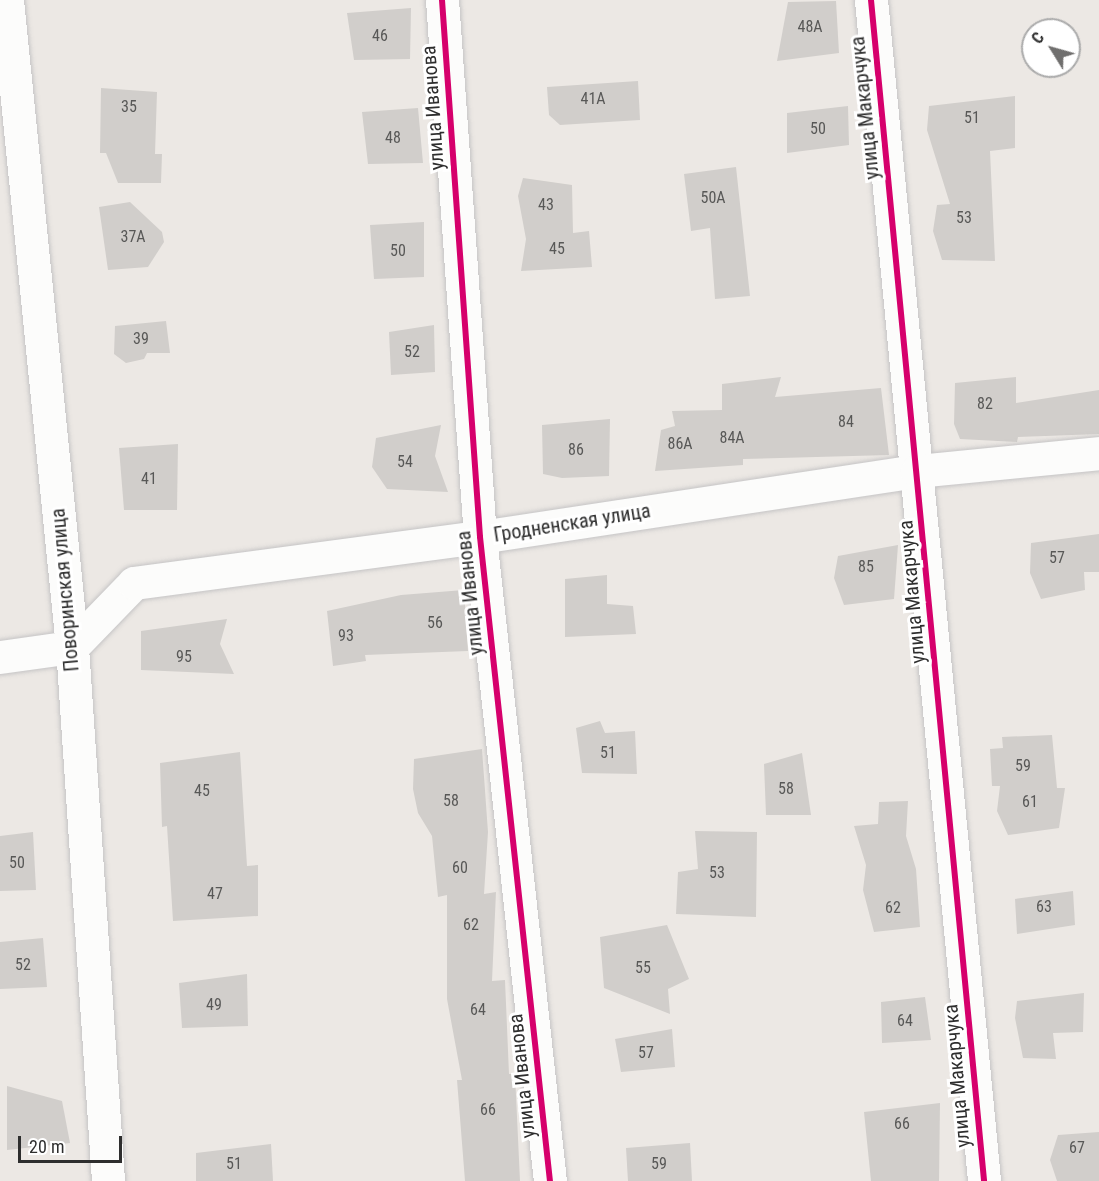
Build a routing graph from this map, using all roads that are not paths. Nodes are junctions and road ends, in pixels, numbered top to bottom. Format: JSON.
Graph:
{"nodes":[{"id":1,"x":8,"y":0,"type":"edge"},
{"id":2,"x":442,"y":0,"type":"edge"},
{"id":3,"x":871,"y":0,"type":"edge"},
{"id":4,"x":1099,"y":453,"type":"edge"},
{"id":5,"x":917,"y":471,"type":"junction"},
{"id":6,"x":480,"y":537,"type":"junction"},
{"id":7,"x":72,"y":647,"type":"junction"},
{"id":8,"x":0,"y":657,"type":"edge"},
{"id":9,"x":108,"y":1181,"type":"edge"},
{"id":10,"x":550,"y":1181,"type":"edge"},
{"id":11,"x":984,"y":1181,"type":"edge"}],
"edges":[{"from":1,"to":7,"type":"street","name":"Поворинская улица"},
{"from":2,"to":6,"type":"street","name":"улица Иванова"},
{"from":3,"to":5,"type":"street","name":"улица Макарчука"},
{"from":4,"to":5,"type":"street","name":"Гродненская улица"},
{"from":5,"to":6,"type":"street","name":"Гродненская улица"},
{"from":5,"to":11,"type":"street","name":"улица Макарчука"},
{"from":6,"to":7,"type":"street","name":"Гродненская улица"},
{"from":6,"to":10,"type":"street","name":"улица Иванова"},
{"from":7,"to":8,"type":"street"},
{"from":7,"to":9,"type":"street","name":"Поворинская улица"}]}
